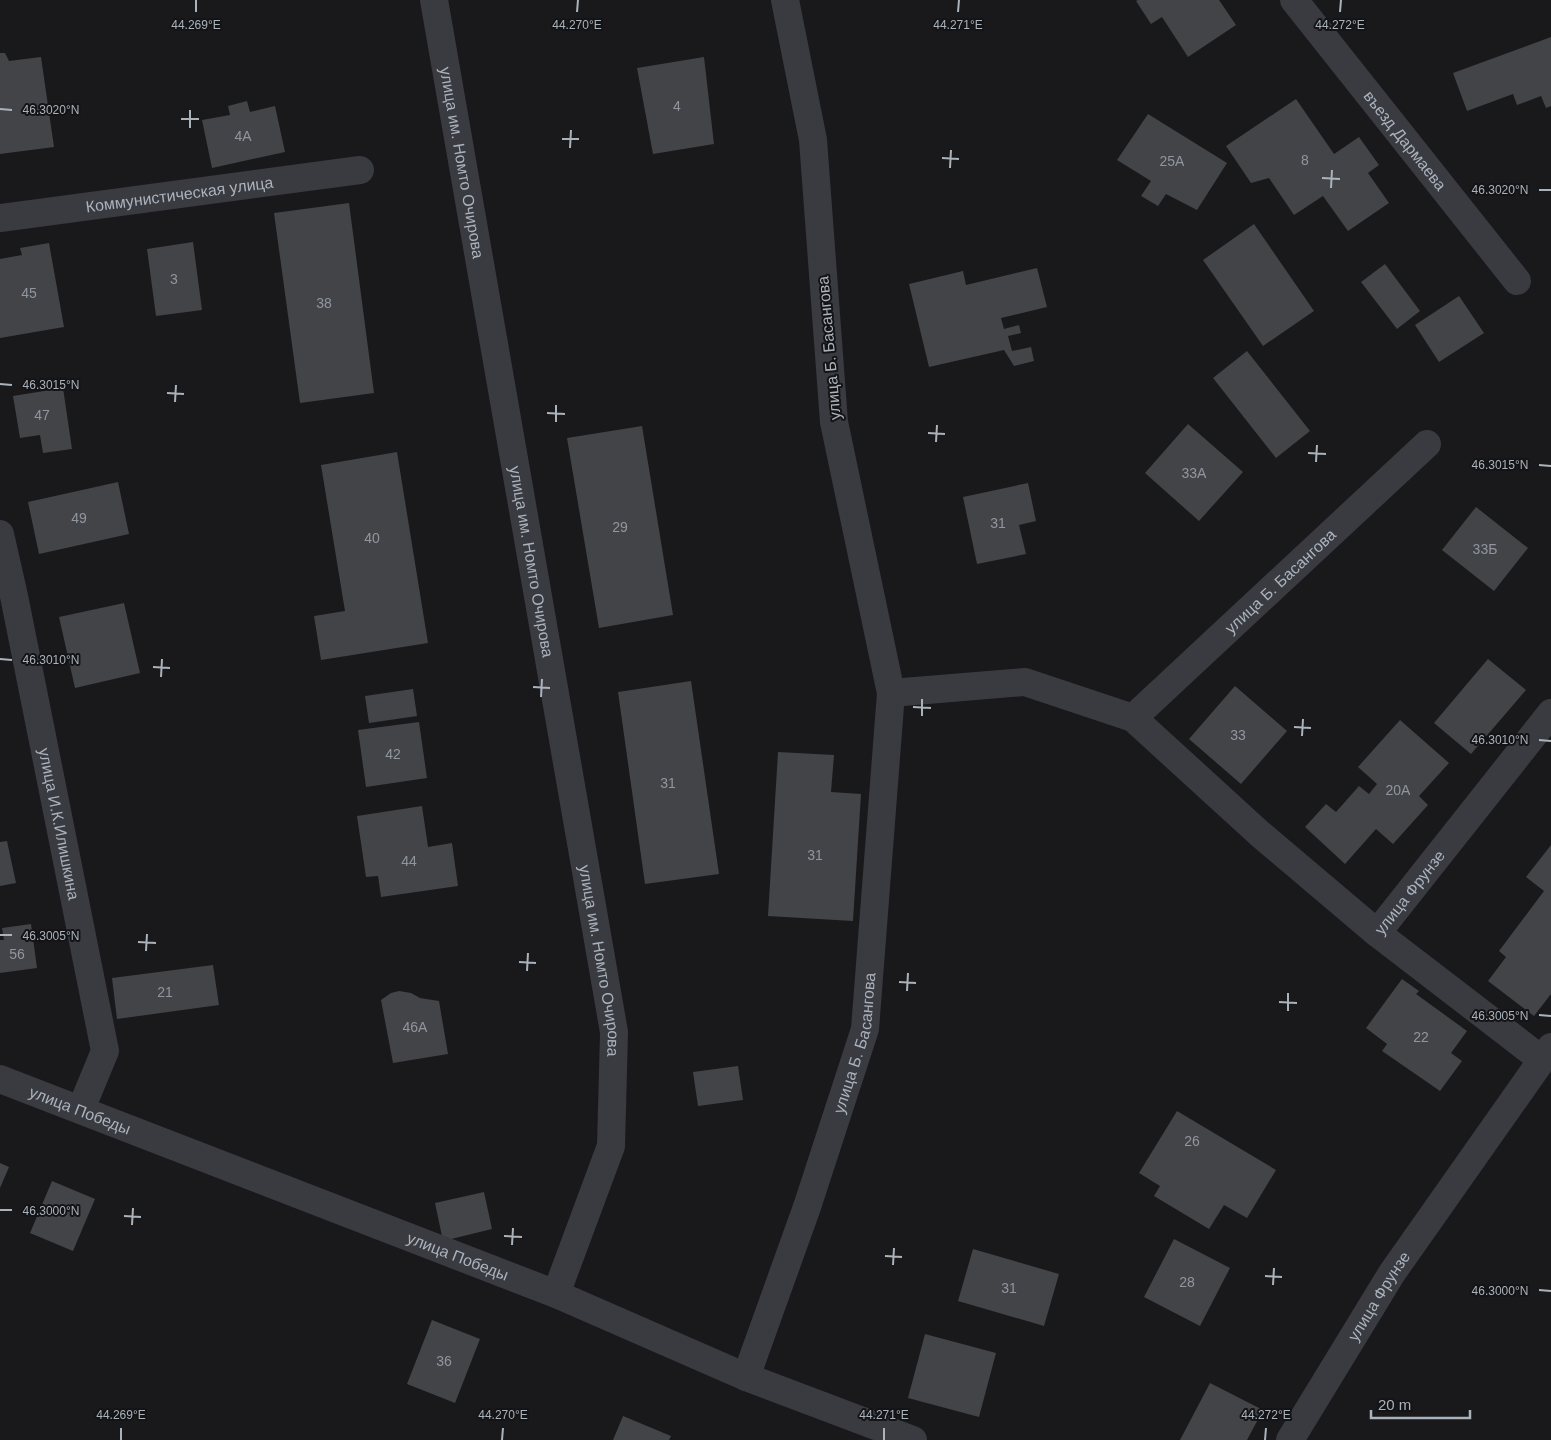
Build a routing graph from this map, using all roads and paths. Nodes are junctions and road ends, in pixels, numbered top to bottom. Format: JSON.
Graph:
{"nodes":[{"id":1,"x":434,"y":0,"type":"edge"},
{"id":2,"x":785,"y":0,"type":"edge"},
{"id":3,"x":1294,"y":0,"type":"edge"},
{"id":4,"x":360,"y":170,"type":"dead end"},
{"id":5,"x":0,"y":218,"type":"edge"},
{"id":6,"x":1517,"y":281,"type":"dead end"},
{"id":7,"x":1427,"y":444,"type":"dead end"},
{"id":8,"x":0,"y":534,"type":"edge"},
{"id":9,"x":7,"y":597,"type":"edge"},
{"id":10,"x":891,"y":693,"type":"junction"},
{"id":11,"x":1551,"y":712,"type":"edge"},
{"id":12,"x":1133,"y":718,"type":"junction"},
{"id":13,"x":1377,"y":933,"type":"junction"},
{"id":14,"x":1546,"y":1053,"type":"edge"},
{"id":15,"x":0,"y":1079,"type":"edge"},
{"id":16,"x":81,"y":1109,"type":"junction"},
{"id":17,"x":556,"y":1294,"type":"junction"},
{"id":18,"x":746,"y":1376,"type":"junction"},
{"id":19,"x":913,"y":1440,"type":"edge"},
{"id":20,"x":1290,"y":1440,"type":"edge"}],
"edges":[{"from":1,"to":17,"type":"street","name":"улица им. Номто Очирова"},
{"from":2,"to":10,"type":"street","name":"улица Б. Басангова"},
{"from":3,"to":6,"type":"street","name":"въезд Дармаева"},
{"from":4,"to":5,"type":"street","name":"Коммунистическая улица"},
{"from":7,"to":12,"type":"street","name":"улица Б. Басангова"},
{"from":8,"to":9,"type":"street","name":"улица И.К.Илишкина"},
{"from":9,"to":16,"type":"street","name":"улица И.К.Илишкина"},
{"from":10,"to":12,"type":"street"},
{"from":10,"to":18,"type":"street","name":"улица Б. Басангова"},
{"from":11,"to":13,"type":"street","name":"улица Фрунзе"},
{"from":12,"to":13,"type":"street"},
{"from":13,"to":14,"type":"street","name":"улица Фрунзе"},
{"from":14,"to":20,"type":"street","name":"улица Фрунзе"},
{"from":15,"to":16,"type":"street","name":"улица Победы"},
{"from":16,"to":17,"type":"street","name":"улица Победы"},
{"from":17,"to":18,"type":"street","name":"улица Победы"},
{"from":18,"to":19,"type":"street","name":"улица Победы"}]}
